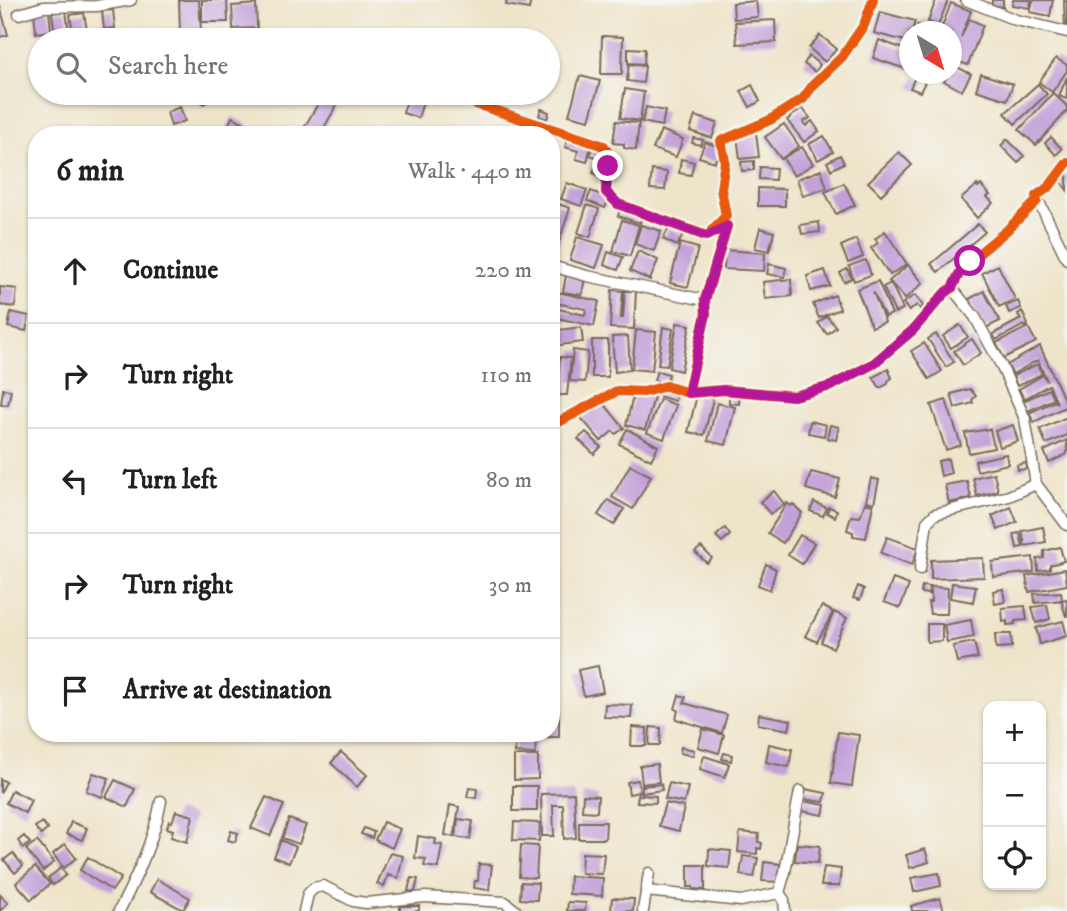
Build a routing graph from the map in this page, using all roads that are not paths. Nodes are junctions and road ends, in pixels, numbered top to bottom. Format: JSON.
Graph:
{"nodes":[{"id":1,"x":131,"y":0,"type":"edge"},
{"id":2,"x":873,"y":0,"type":"edge"},
{"id":3,"x":966,"y":0,"type":"edge"},
{"id":4,"x":58,"y":3,"type":"edge"},
{"id":5,"x":19,"y":14,"type":"dead end"},
{"id":6,"x":1067,"y":32,"type":"edge"},
{"id":7,"x":479,"y":105,"type":"edge"},
{"id":8,"x":543,"y":126,"type":"edge"},
{"id":9,"x":560,"y":132,"type":"edge"},
{"id":10,"x":1067,"y":163,"type":"edge"},
{"id":11,"x":1037,"y":196,"type":"junction"},
{"id":12,"x":706,"y":236,"type":"junction"},
{"id":13,"x":1067,"y":259,"type":"edge"},
{"id":14,"x":560,"y":268,"type":"edge"},
{"id":15,"x":952,"y":288,"type":"junction"},
{"id":16,"x":705,"y":300,"type":"junction"},
{"id":17,"x":688,"y":393,"type":"junction"},
{"id":18,"x":560,"y":421,"type":"edge"},
{"id":19,"x":1036,"y":484,"type":"junction"},
{"id":20,"x":1067,"y":526,"type":"edge"},
{"id":21,"x":920,"y":569,"type":"dead end"},
{"id":22,"x":800,"y":791,"type":"dead end"},
{"id":23,"x":161,"y":801,"type":"dead end"},
{"id":24,"x":649,"y":873,"type":"dead end"},
{"id":25,"x":646,"y":891,"type":"junction"},
{"id":26,"x":779,"y":893,"type":"junction"},
{"id":27,"x":118,"y":911,"type":"edge"},
{"id":28,"x":304,"y":911,"type":"edge"},
{"id":29,"x":516,"y":911,"type":"edge"},
{"id":30,"x":643,"y":911,"type":"edge"},
{"id":31,"x":785,"y":911,"type":"edge"}],
"edges":[{"from":1,"to":4,"type":"street"},
{"from":2,"to":12,"type":"street"},
{"from":3,"to":6,"type":"street"},
{"from":4,"to":5,"type":"street"},
{"from":7,"to":8,"type":"street"},
{"from":9,"to":12,"type":"street"},
{"from":10,"to":11,"type":"street"},
{"from":11,"to":13,"type":"street"},
{"from":11,"to":15,"type":"street"},
{"from":12,"to":16,"type":"street"},
{"from":14,"to":16,"type":"street"},
{"from":15,"to":17,"type":"street"},
{"from":15,"to":19,"type":"street"},
{"from":16,"to":17,"type":"street"},
{"from":17,"to":18,"type":"street"},
{"from":19,"to":20,"type":"street"},
{"from":19,"to":21,"type":"street"},
{"from":22,"to":26,"type":"street"},
{"from":23,"to":27,"type":"street"},
{"from":24,"to":25,"type":"street"},
{"from":25,"to":26,"type":"street"},
{"from":25,"to":30,"type":"street"},
{"from":26,"to":31,"type":"street"},
{"from":28,"to":29,"type":"street"}]}
